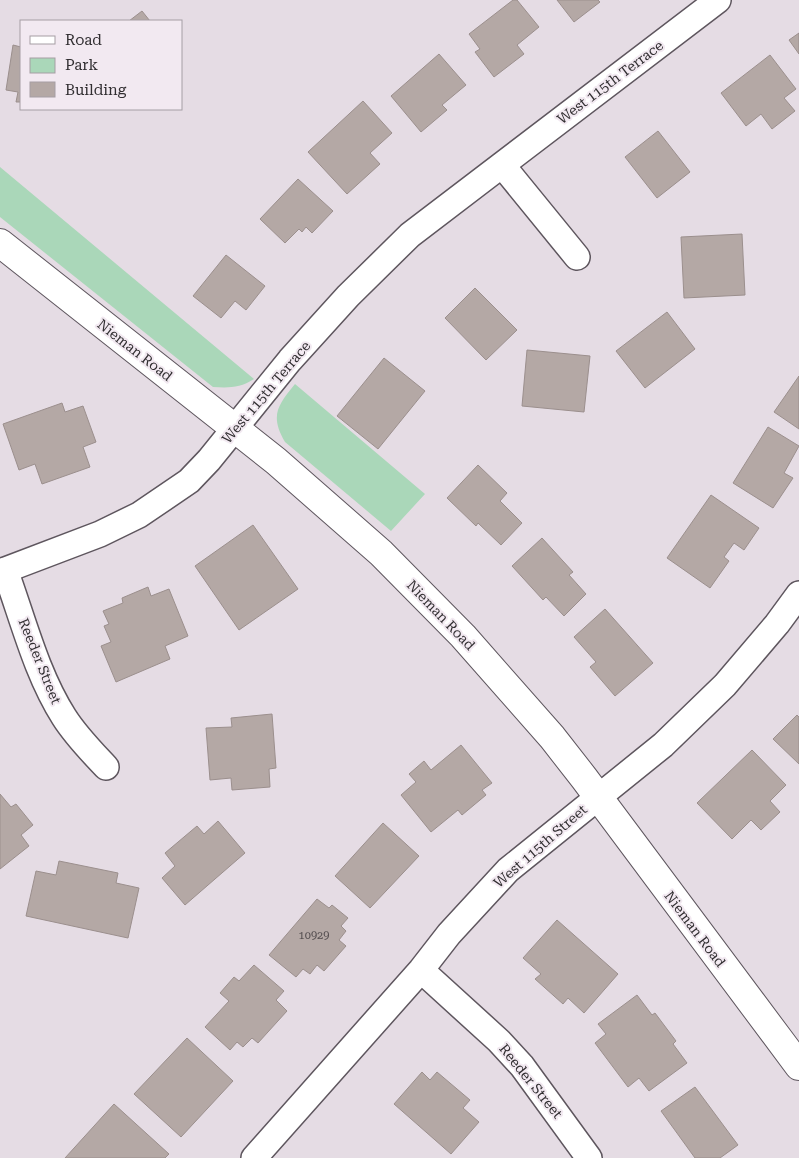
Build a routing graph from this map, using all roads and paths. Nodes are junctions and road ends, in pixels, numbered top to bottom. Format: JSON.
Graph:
{"nodes":[{"id":1,"x":718,"y":0,"type":"edge"},
{"id":2,"x":502,"y":165,"type":"junction"},
{"id":3,"x":0,"y":243,"type":"edge"},
{"id":4,"x":577,"y":257,"type":"dead end"},
{"id":5,"x":235,"y":429,"type":"junction"},
{"id":6,"x":2,"y":571,"type":"edge"},
{"id":7,"x":799,"y":594,"type":"edge"},
{"id":8,"x":106,"y":767,"type":"dead end"},
{"id":9,"x":598,"y":797,"type":"junction"},
{"id":10,"x":421,"y":970,"type":"junction"},
{"id":11,"x":799,"y":1066,"type":"edge"},
{"id":12,"x":254,"y":1158,"type":"edge"},
{"id":13,"x":589,"y":1158,"type":"edge"}],
"edges":[{"from":1,"to":2,"type":"street","name":"West 115th Terrace"},
{"from":2,"to":4,"type":"street"},
{"from":2,"to":5,"type":"street","name":"West 115th Terrace"},
{"from":3,"to":5,"type":"street","name":"Nieman Road"},
{"from":5,"to":6,"type":"street","name":"West 115th Terrace"},
{"from":5,"to":9,"type":"street","name":"Nieman Road"},
{"from":6,"to":8,"type":"street","name":"Reeder Street"},
{"from":7,"to":9,"type":"street","name":"West 115th Street"},
{"from":9,"to":10,"type":"street","name":"West 115th Street"},
{"from":9,"to":11,"type":"street","name":"Nieman Road"},
{"from":10,"to":12,"type":"street","name":"West 115th Street"},
{"from":10,"to":13,"type":"street","name":"Reeder Street"}]}
